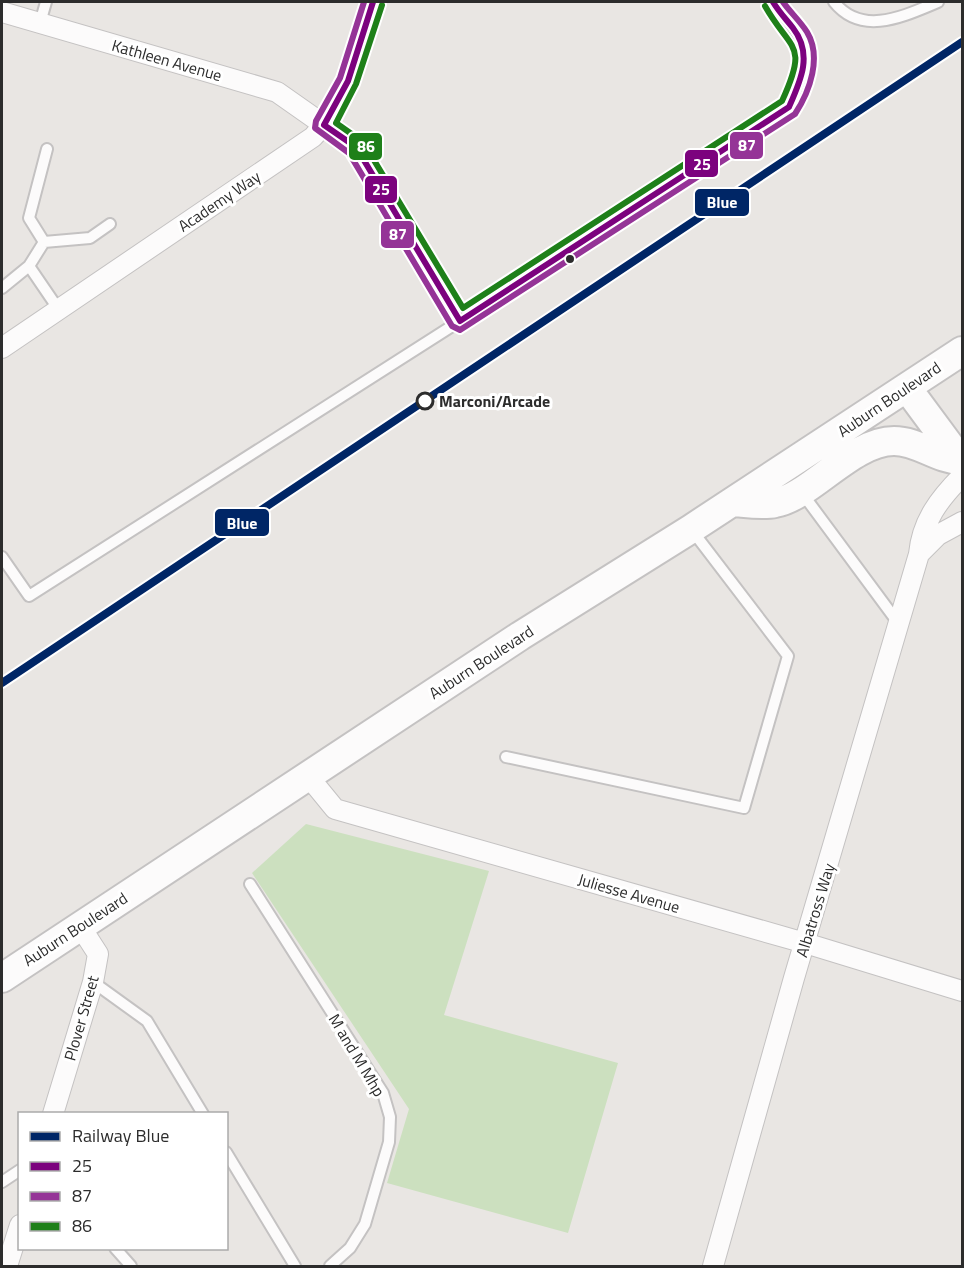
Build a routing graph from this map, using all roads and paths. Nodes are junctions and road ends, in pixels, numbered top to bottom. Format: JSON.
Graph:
{"nodes":[{"id":1,"x":46,"y":2,"type":"edge"},
{"id":2,"x":373,"y":2,"type":"edge"},
{"id":3,"x":834,"y":2,"type":"edge"},
{"id":4,"x":938,"y":2,"type":"edge"},
{"id":5,"x":775,"y":6,"type":"edge"},
{"id":6,"x":2,"y":12,"type":"edge"},
{"id":7,"x":40,"y":23,"type":"junction"},
{"id":8,"x":324,"y":125,"type":"junction"},
{"id":9,"x":47,"y":149,"type":"dead end"},
{"id":10,"x":110,"y":224,"type":"dead end"},
{"id":11,"x":44,"y":242,"type":"junction"},
{"id":12,"x":29,"y":266,"type":"junction"},
{"id":13,"x":2,"y":288,"type":"edge"},
{"id":14,"x":58,"y":310,"type":"junction"},
{"id":15,"x":460,"y":321,"type":"junction"},
{"id":16,"x":2,"y":348,"type":"edge"},
{"id":17,"x":963,"y":351,"type":"edge"},
{"id":18,"x":907,"y":388,"type":"junction"},
{"id":19,"x":962,"y":466,"type":"edge"},
{"id":20,"x":800,"y":490,"type":"junction"},
{"id":21,"x":733,"y":502,"type":"junction"},
{"id":22,"x":963,"y":522,"type":"edge"},
{"id":23,"x":691,"y":529,"type":"junction"},
{"id":24,"x":919,"y":554,"type":"junction"},
{"id":25,"x":2,"y":557,"type":"edge"},
{"id":26,"x":898,"y":624,"type":"junction"},
{"id":27,"x":506,"y":757,"type":"dead end"},
{"id":28,"x":308,"y":776,"type":"junction"},
{"id":29,"x":250,"y":884,"type":"dead end"},
{"id":30,"x":80,"y":926,"type":"junction"},
{"id":31,"x":805,"y":943,"type":"junction"},
{"id":32,"x":2,"y":978,"type":"edge"},
{"id":33,"x":93,"y":982,"type":"junction"},
{"id":34,"x":963,"y":991,"type":"edge"},
{"id":35,"x":53,"y":1112,"type":"edge"},
{"id":36,"x":202,"y":1112,"type":"edge"},
{"id":37,"x":228,"y":1155,"type":"edge"},
{"id":38,"x":18,"y":1171,"type":"edge"},
{"id":39,"x":3,"y":1178,"type":"edge"},
{"id":40,"x":18,"y":1231,"type":"edge"},
{"id":41,"x":117,"y":1250,"type":"edge"},
{"id":42,"x":7,"y":1266,"type":"edge"},
{"id":43,"x":131,"y":1266,"type":"edge"},
{"id":44,"x":295,"y":1266,"type":"edge"},
{"id":45,"x":330,"y":1266,"type":"edge"},
{"id":46,"x":713,"y":1266,"type":"edge"}],
"edges":[{"from":1,"to":7,"type":"lane"},
{"from":2,"to":8,"type":"street","name":"Academy Way"},
{"from":3,"to":4,"type":"lane"},
{"from":5,"to":15,"type":"lane"},
{"from":6,"to":7,"type":"street","name":"Kathleen Avenue"},
{"from":7,"to":8,"type":"street","name":"Kathleen Avenue"},
{"from":8,"to":14,"type":"street","name":"Academy Way"},
{"from":8,"to":15,"type":"lane"},
{"from":9,"to":11,"type":"lane"},
{"from":10,"to":11,"type":"lane"},
{"from":11,"to":12,"type":"lane"},
{"from":12,"to":13,"type":"lane"},
{"from":12,"to":14,"type":"lane"},
{"from":14,"to":16,"type":"street","name":"Academy Way"},
{"from":15,"to":25,"type":"lane"},
{"from":17,"to":18,"type":"street","name":"Auburn Boulevard"},
{"from":18,"to":19,"type":"street"},
{"from":18,"to":21,"type":"street","name":"Auburn Boulevard"},
{"from":19,"to":20,"type":"street"},
{"from":19,"to":24,"type":"street","name":"Albatross Way"},
{"from":20,"to":21,"type":"street"},
{"from":20,"to":26,"type":"lane"},
{"from":21,"to":23,"type":"street","name":"Auburn Boulevard"},
{"from":22,"to":24,"type":"street"},
{"from":23,"to":27,"type":"lane"},
{"from":23,"to":28,"type":"street","name":"Auburn Boulevard"},
{"from":24,"to":26,"type":"street","name":"Albatross Way"},
{"from":26,"to":31,"type":"street","name":"Albatross Way"},
{"from":28,"to":30,"type":"street","name":"Auburn Boulevard"},
{"from":28,"to":31,"type":"street","name":"Juliesse Avenue"},
{"from":29,"to":45,"type":"lane","name":"M and M Mhp"},
{"from":30,"to":32,"type":"street","name":"Auburn Boulevard"},
{"from":30,"to":33,"type":"street","name":"Plover Street"},
{"from":31,"to":34,"type":"street","name":"Juliesse Avenue"},
{"from":31,"to":46,"type":"street","name":"Albatross Way"},
{"from":33,"to":35,"type":"street","name":"Plover Street"},
{"from":33,"to":36,"type":"lane"},
{"from":37,"to":44,"type":"lane"},
{"from":38,"to":39,"type":"lane"},
{"from":40,"to":42,"type":"street"},
{"from":41,"to":43,"type":"lane"}]}
